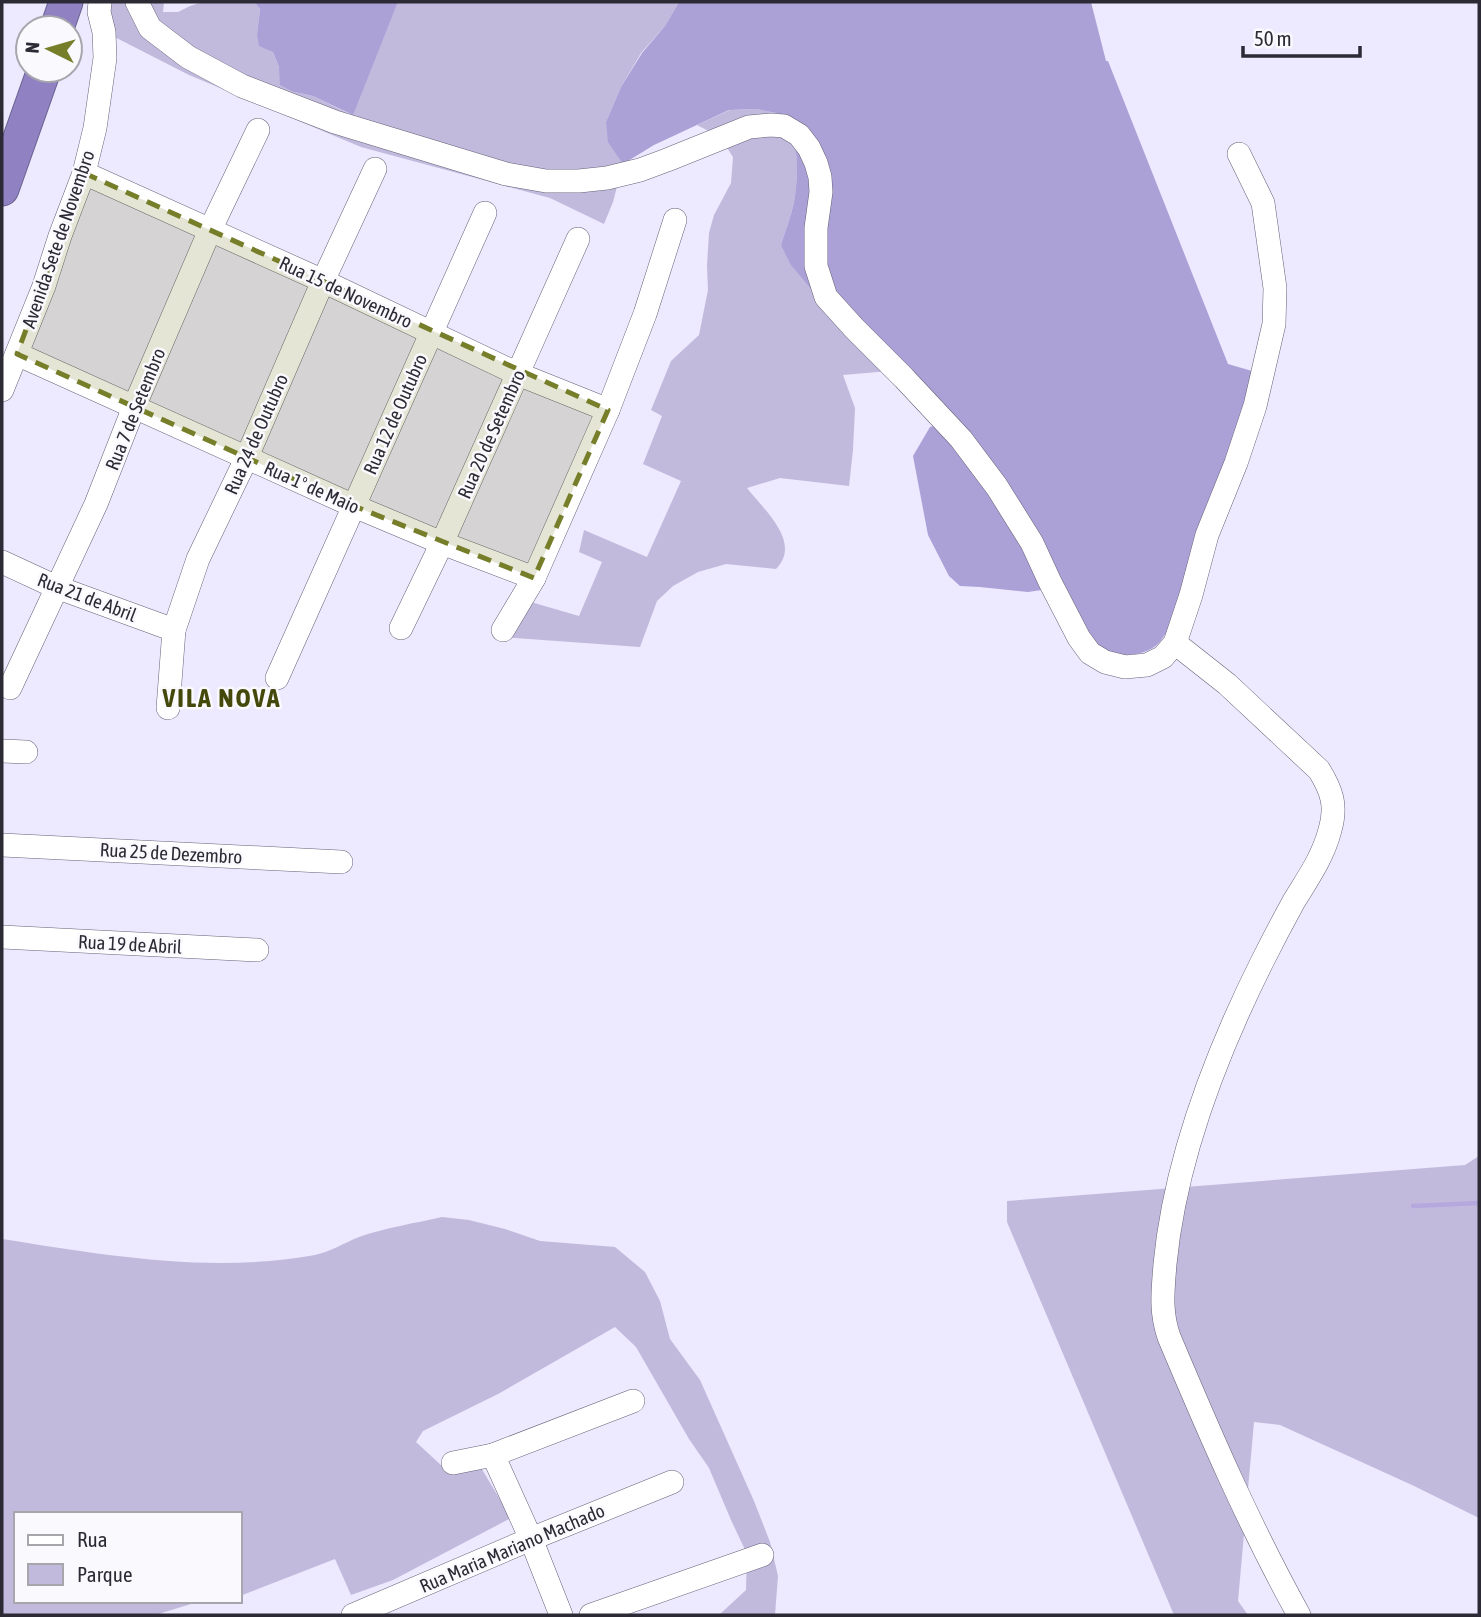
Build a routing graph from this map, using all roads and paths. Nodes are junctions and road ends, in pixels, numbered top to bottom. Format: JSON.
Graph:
{"nodes":[{"id":1,"x":100,"y":2,"type":"edge"},
{"id":2,"x":137,"y":2,"type":"edge"},
{"id":3,"x":39,"y":84,"type":"edge"},
{"id":4,"x":258,"y":130,"type":"dead end"},
{"id":5,"x":1239,"y":154,"type":"dead end"},
{"id":6,"x":375,"y":169,"type":"dead end"},
{"id":7,"x":84,"y":173,"type":"junction"},
{"id":8,"x":2,"y":189,"type":"edge"},
{"id":9,"x":485,"y":213,"type":"dead end"},
{"id":10,"x":675,"y":220,"type":"dead end"},
{"id":11,"x":210,"y":230,"type":"junction"},
{"id":12,"x":578,"y":239,"type":"dead end"},
{"id":13,"x":323,"y":281,"type":"junction"},
{"id":14,"x":432,"y":332,"type":"junction"},
{"id":15,"x":17,"y":354,"type":"junction"},
{"id":16,"x":518,"y":374,"type":"junction"},
{"id":17,"x":2,"y":390,"type":"edge"},
{"id":18,"x":134,"y":407,"type":"junction"},
{"id":19,"x":608,"y":410,"type":"junction"},
{"id":20,"x":246,"y":459,"type":"junction"},
{"id":21,"x":354,"y":506,"type":"junction"},
{"id":22,"x":442,"y":543,"type":"junction"},
{"id":23,"x":2,"y":562,"type":"edge"},
{"id":24,"x":534,"y":578,"type":"junction"},
{"id":25,"x":56,"y":587,"type":"junction"},
{"id":26,"x":401,"y":628,"type":"dead end"},
{"id":27,"x":174,"y":630,"type":"junction"},
{"id":28,"x":503,"y":630,"type":"dead end"},
{"id":29,"x":1175,"y":643,"type":"junction"},
{"id":30,"x":277,"y":678,"type":"dead end"},
{"id":31,"x":10,"y":688,"type":"dead end"},
{"id":32,"x":168,"y":708,"type":"dead end"},
{"id":33,"x":2,"y":751,"type":"edge"},
{"id":34,"x":26,"y":752,"type":"dead end"},
{"id":35,"x":2,"y":845,"type":"edge"},
{"id":36,"x":341,"y":862,"type":"dead end"},
{"id":37,"x":2,"y":937,"type":"edge"},
{"id":38,"x":257,"y":950,"type":"dead end"},
{"id":39,"x":633,"y":1401,"type":"dead end"},
{"id":40,"x":494,"y":1455,"type":"junction"},
{"id":41,"x":453,"y":1464,"type":"dead end"},
{"id":42,"x":672,"y":1482,"type":"dead end"},
{"id":43,"x":531,"y":1539,"type":"junction"},
{"id":44,"x":762,"y":1555,"type":"dead end"},
{"id":45,"x":354,"y":1615,"type":"edge"},
{"id":46,"x":561,"y":1615,"type":"edge"},
{"id":47,"x":591,"y":1615,"type":"edge"},
{"id":48,"x":1299,"y":1615,"type":"edge"}],
"edges":[{"from":1,"to":7,"type":"street","name":"Avenida Sete de Novembro"},
{"from":2,"to":29,"type":"street"},
{"from":3,"to":8,"type":"highway"},
{"from":4,"to":11,"type":"street","name":"Rua 7 de Setembro"},
{"from":5,"to":29,"type":"street"},
{"from":6,"to":13,"type":"street","name":"Rua 24 de Outubro"},
{"from":7,"to":11,"type":"street","name":"Rua 15 de Novembro"},
{"from":7,"to":15,"type":"street","name":"Avenida Sete de Novembro"},
{"from":9,"to":14,"type":"street","name":"Rua 12 de Outubro"},
{"from":10,"to":19,"type":"street"},
{"from":11,"to":13,"type":"street","name":"Rua 15 de Novembro"},
{"from":11,"to":18,"type":"street","name":"Rua 7 de Setembro"},
{"from":12,"to":16,"type":"street","name":"Rua 20 de Setembro"},
{"from":13,"to":14,"type":"street","name":"Rua 15 de Novembro"},
{"from":13,"to":20,"type":"street","name":"Rua 24 de Outubro"},
{"from":14,"to":16,"type":"street","name":"Rua 15 de Novembro"},
{"from":14,"to":21,"type":"street","name":"Rua 12 de Outubro"},
{"from":15,"to":17,"type":"street","name":"Avenida Sete de Novembro"},
{"from":15,"to":18,"type":"street","name":"Rua 1º de Maio"},
{"from":16,"to":19,"type":"street","name":"Rua 15 de Novembro"},
{"from":16,"to":22,"type":"street","name":"Rua 20 de Setembro"},
{"from":18,"to":20,"type":"street","name":"Rua 1º de Maio"},
{"from":18,"to":25,"type":"street","name":"Rua 7 de Setembro"},
{"from":19,"to":24,"type":"street"},
{"from":20,"to":21,"type":"street","name":"Rua 1º de Maio"},
{"from":20,"to":27,"type":"street","name":"Rua 24 de Outubro"},
{"from":21,"to":22,"type":"street","name":"Rua 1º de Maio"},
{"from":21,"to":30,"type":"street","name":"Rua 12 de Outubro"},
{"from":22,"to":24,"type":"street","name":"Rua 1º de Maio"},
{"from":22,"to":26,"type":"street","name":"Rua 20 de Setembro"},
{"from":23,"to":25,"type":"street","name":"Rua 21 de Abril"},
{"from":24,"to":28,"type":"street"},
{"from":25,"to":27,"type":"street","name":"Rua 21 de Abril"},
{"from":25,"to":31,"type":"street","name":"Rua 7 de Setembro"},
{"from":27,"to":32,"type":"street","name":"Rua 24 de Outubro"},
{"from":29,"to":48,"type":"street"},
{"from":33,"to":34,"type":"street"},
{"from":35,"to":36,"type":"street","name":"Rua 25 de Dezembro"},
{"from":37,"to":38,"type":"street","name":"Rua 19 de Abril"},
{"from":39,"to":40,"type":"street"},
{"from":40,"to":41,"type":"street"},
{"from":40,"to":43,"type":"street"},
{"from":42,"to":43,"type":"street","name":"Rua Maria Mariano Machado"},
{"from":43,"to":45,"type":"street","name":"Rua Maria Mariano Machado"},
{"from":43,"to":46,"type":"street"},
{"from":44,"to":47,"type":"street"}]}
